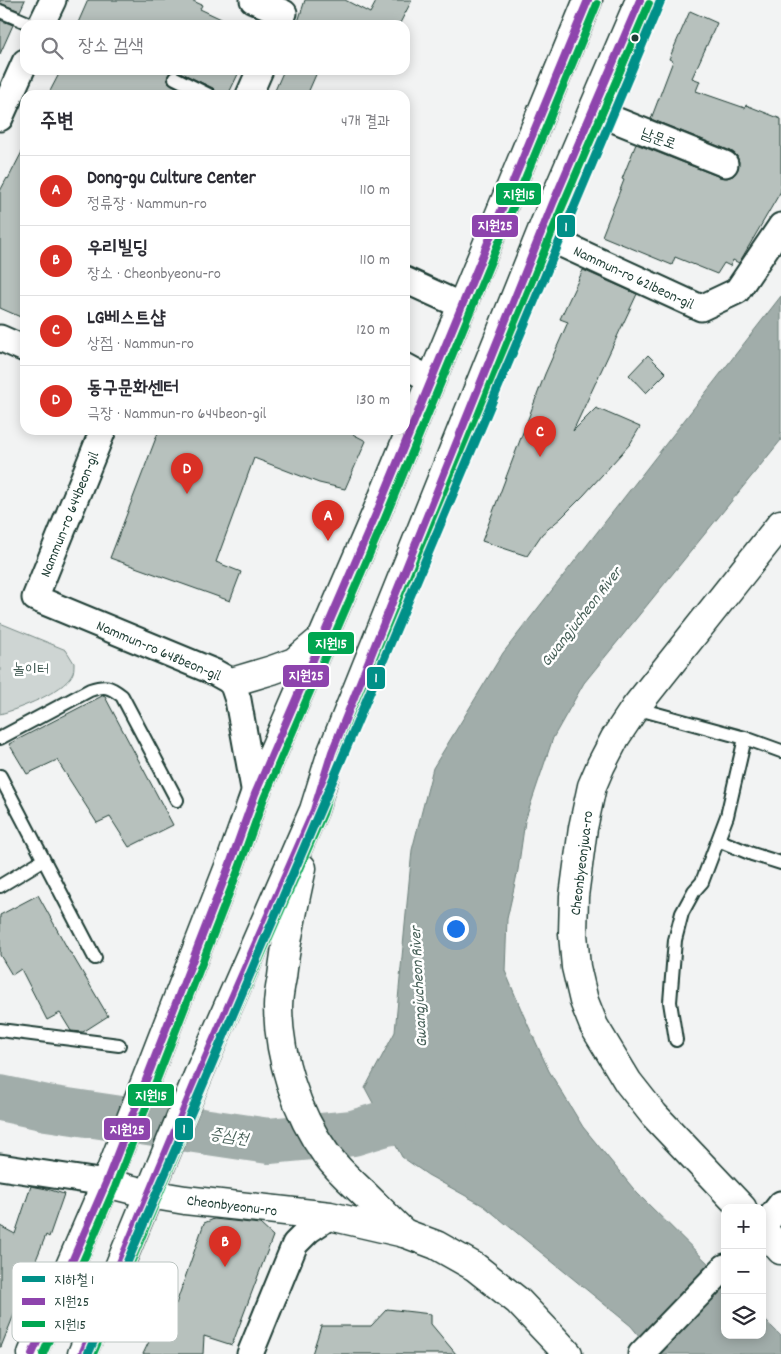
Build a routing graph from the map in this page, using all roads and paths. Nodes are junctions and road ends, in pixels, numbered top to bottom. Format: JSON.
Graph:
{"nodes":[{"id":1,"x":52,"y":0,"type":"edge"},
{"id":2,"x":253,"y":0,"type":"edge"},
{"id":3,"x":588,"y":0,"type":"edge"},
{"id":4,"x":640,"y":0,"type":"edge"},
{"id":5,"x":0,"y":11,"type":"edge"},
{"id":6,"x":285,"y":13,"type":"edge"},
{"id":7,"x":21,"y":20,"type":"edge"},
{"id":8,"x":43,"y":20,"type":"edge"},
{"id":9,"x":20,"y":73,"type":"edge"},
{"id":10,"x":258,"y":75,"type":"edge"},
{"id":11,"x":175,"y":78,"type":"dead end"},
{"id":12,"x":199,"y":90,"type":"edge"},
{"id":13,"x":251,"y":90,"type":"edge"},
{"id":14,"x":593,"y":111,"type":"junction"},
{"id":15,"x":0,"y":118,"type":"edge"},
{"id":16,"x":725,"y":164,"type":"dead end"},
{"id":17,"x":781,"y":226,"type":"edge"},
{"id":18,"x":542,"y":235,"type":"junction"},
{"id":19,"x":410,"y":282,"type":"edge"},
{"id":20,"x":462,"y":306,"type":"junction"},
{"id":21,"x":0,"y":338,"type":"edge"},
{"id":22,"x":20,"y":346,"type":"edge"},
{"id":23,"x":410,"y":369,"type":"edge"},
{"id":24,"x":431,"y":380,"type":"junction"},
{"id":25,"x":410,"y":431,"type":"edge"},
{"id":26,"x":101,"y":435,"type":"edge"},
{"id":27,"x":408,"y":435,"type":"edge"},
{"id":28,"x":781,"y":524,"type":"edge"},
{"id":29,"x":35,"y":598,"type":"joint"},
{"id":30,"x":322,"y":639,"type":"junction"},
{"id":31,"x":232,"y":682,"type":"junction"},
{"id":32,"x":635,"y":708,"type":"junction"},
{"id":33,"x":0,"y":738,"type":"edge"},
{"id":34,"x":745,"y":738,"type":"junction"},
{"id":35,"x":781,"y":751,"type":"edge"},
{"id":36,"x":0,"y":776,"type":"edge"},
{"id":37,"x":255,"y":794,"type":"junction"},
{"id":38,"x":177,"y":800,"type":"dead end"},
{"id":39,"x":314,"y":810,"type":"junction"},
{"id":40,"x":718,"y":840,"type":"junction"},
{"id":41,"x":44,"y":860,"type":"junction"},
{"id":42,"x":781,"y":862,"type":"edge"},
{"id":43,"x":0,"y":886,"type":"edge"},
{"id":44,"x":96,"y":958,"type":"dead end"},
{"id":45,"x":0,"y":1030,"type":"edge"},
{"id":46,"x":676,"y":1040,"type":"dead end"},
{"id":47,"x":119,"y":1045,"type":"dead end"},
{"id":48,"x":0,"y":1167,"type":"edge"},
{"id":49,"x":106,"y":1183,"type":"junction"},
{"id":50,"x":149,"y":1194,"type":"junction"},
{"id":51,"x":738,"y":1204,"type":"edge"},
{"id":52,"x":781,"y":1204,"type":"edge"},
{"id":53,"x":330,"y":1216,"type":"junction"},
{"id":54,"x":766,"y":1223,"type":"edge"},
{"id":55,"x":404,"y":1233,"type":"junction"},
{"id":56,"x":766,"y":1233,"type":"edge"},
{"id":57,"x":781,"y":1250,"type":"edge"},
{"id":58,"x":72,"y":1262,"type":"edge"},
{"id":59,"x":121,"y":1262,"type":"edge"},
{"id":60,"x":721,"y":1272,"type":"edge"},
{"id":61,"x":37,"y":1342,"type":"edge"},
{"id":62,"x":87,"y":1342,"type":"edge"},
{"id":63,"x":32,"y":1354,"type":"edge"},
{"id":64,"x":82,"y":1354,"type":"edge"},
{"id":65,"x":250,"y":1354,"type":"edge"},
{"id":66,"x":568,"y":1354,"type":"edge"},
{"id":67,"x":641,"y":1354,"type":"edge"}],
"edges":[{"from":1,"to":8,"type":"street"},
{"from":2,"to":6,"type":"street"},
{"from":3,"to":20,"type":"main road"},
{"from":4,"to":14,"type":"main road"},
{"from":5,"to":7,"type":"lane"},
{"from":9,"to":15,"type":"street"},
{"from":10,"to":13,"type":"street"},
{"from":11,"to":12,"type":"lane"},
{"from":14,"to":16,"type":"street","name":"남문로"},
{"from":14,"to":18,"type":"main road"},
{"from":17,"to":18,"type":"street","name":"Nammun-ro 621beon-gil"},
{"from":18,"to":39,"type":"main road"},
{"from":19,"to":20,"type":"street"},
{"from":20,"to":24,"type":"main road"},
{"from":21,"to":22,"type":"street"},
{"from":23,"to":24,"type":"street"},
{"from":24,"to":25,"type":"main road"},
{"from":26,"to":29,"type":"street","name":"Nammun-ro 644beon-gil"},
{"from":27,"to":30,"type":"main road"},
{"from":28,"to":32,"type":"main road","name":"Cheonbyeonjwa-ro"},
{"from":29,"to":31,"type":"street","name":"Nammun-ro 648beon-gil"},
{"from":30,"to":31,"type":"main road"},
{"from":30,"to":37,"type":"main road"},
{"from":31,"to":37,"type":"street","name":"Nammun-ro 648beon-gil"},
{"from":32,"to":34,"type":"lane"},
{"from":32,"to":51,"type":"main road","name":"Cheonbyeonjwa-ro"},
{"from":33,"to":38,"type":"lane"},
{"from":34,"to":35,"type":"lane"},
{"from":34,"to":40,"type":"lane"},
{"from":36,"to":41,"type":"lane"},
{"from":37,"to":49,"type":"main road"},
{"from":39,"to":50,"type":"main road"},
{"from":39,"to":55,"type":"main road"},
{"from":40,"to":42,"type":"lane"},
{"from":40,"to":46,"type":"lane"},
{"from":41,"to":43,"type":"lane"},
{"from":41,"to":44,"type":"lane"},
{"from":45,"to":47,"type":"lane"},
{"from":48,"to":49,"type":"street"},
{"from":49,"to":50,"type":"main road","name":"Cheonbyeonu-ro"},
{"from":49,"to":58,"type":"main road"},
{"from":50,"to":53,"type":"main road","name":"Cheonbyeonu-ro"},
{"from":50,"to":59,"type":"main road"},
{"from":52,"to":54,"type":"street"},
{"from":53,"to":55,"type":"main road","name":"Cheonbyeonu-ro"},
{"from":53,"to":65,"type":"street"},
{"from":55,"to":66,"type":"main road","name":"Cheonbyeonu-ro"},
{"from":56,"to":57,"type":"main road"},
{"from":60,"to":67,"type":"street"},
{"from":61,"to":63,"type":"main road"},
{"from":62,"to":64,"type":"main road"}]}
